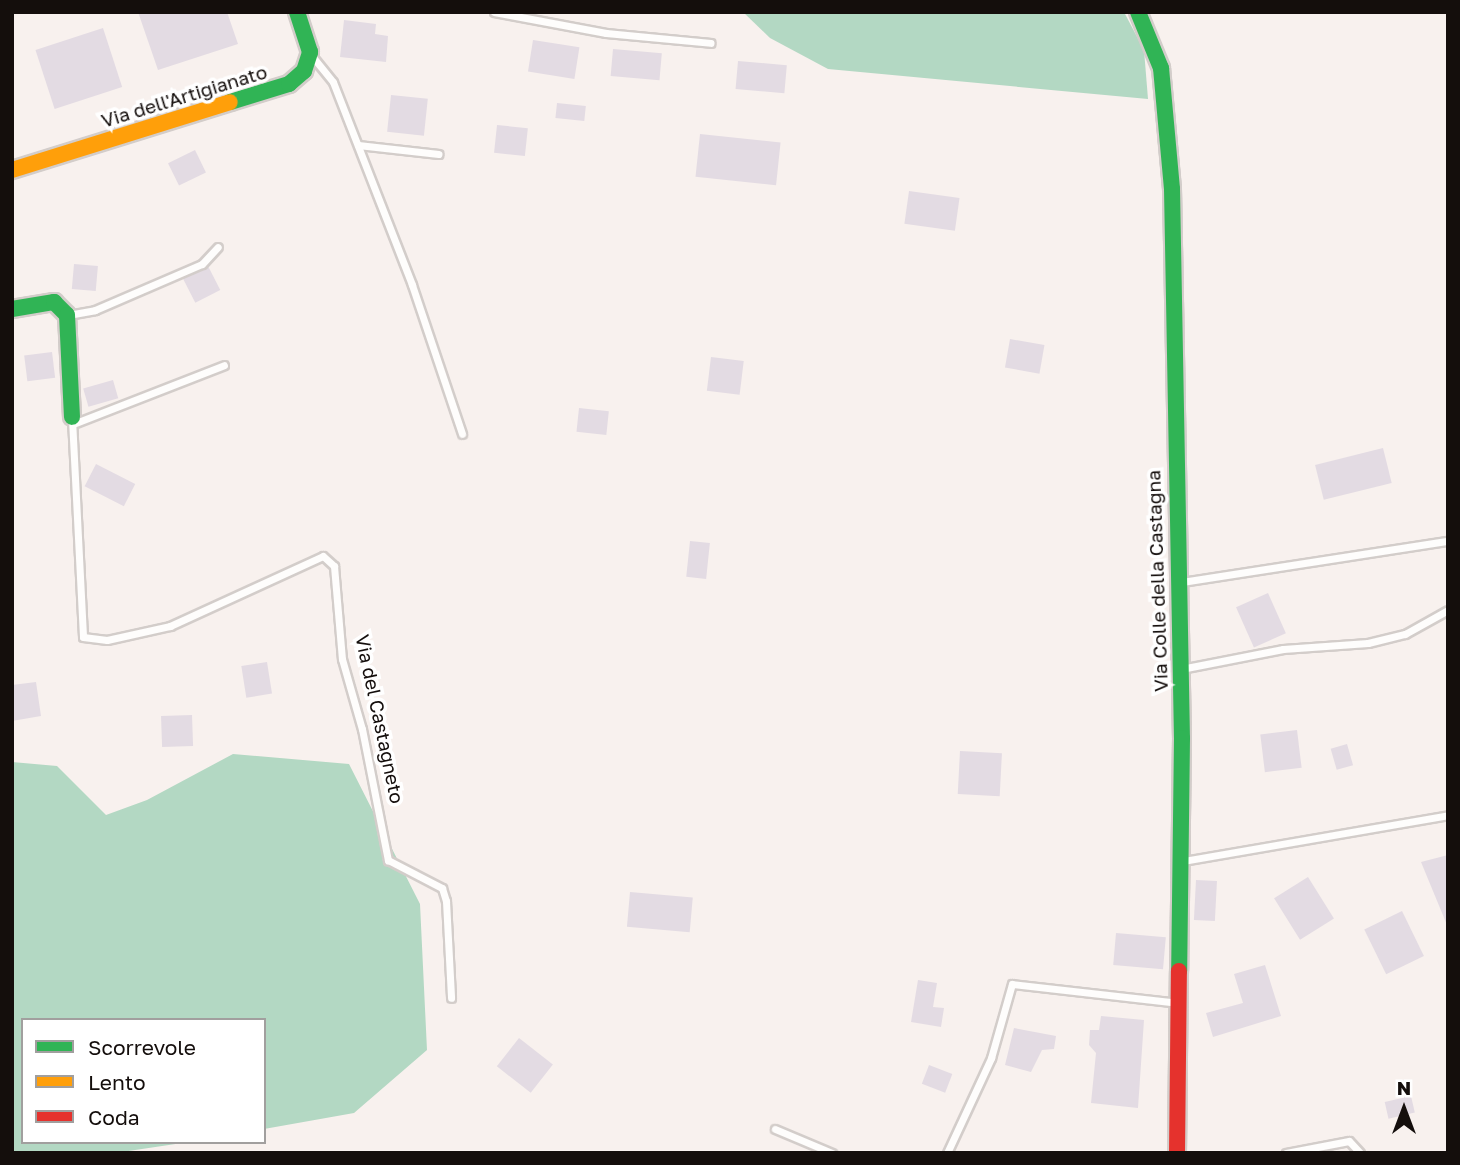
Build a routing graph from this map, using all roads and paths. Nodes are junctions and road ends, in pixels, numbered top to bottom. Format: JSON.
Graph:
{"nodes":[{"id":1,"x":297,"y":12,"type":"edge"},
{"id":2,"x":495,"y":12,"type":"edge"},
{"id":3,"x":1138,"y":12,"type":"edge"},
{"id":4,"x":711,"y":43,"type":"dead end"},
{"id":5,"x":310,"y":52,"type":"junction"},
{"id":6,"x":358,"y":145,"type":"junction"},
{"id":7,"x":438,"y":154,"type":"dead end"},
{"id":8,"x":12,"y":170,"type":"edge"},
{"id":9,"x":218,"y":247,"type":"dead end"},
{"id":10,"x":12,"y":309,"type":"edge"},
{"id":11,"x":67,"y":315,"type":"junction"},
{"id":12,"x":223,"y":365,"type":"dead end"},
{"id":13,"x":73,"y":420,"type":"junction"},
{"id":14,"x":462,"y":434,"type":"dead end"},
{"id":15,"x":1448,"y":541,"type":"edge"},
{"id":16,"x":1177,"y":583,"type":"junction"},
{"id":17,"x":1448,"y":610,"type":"edge"},
{"id":18,"x":1180,"y":669,"type":"junction"},
{"id":19,"x":1448,"y":815,"type":"edge"},
{"id":20,"x":1182,"y":862,"type":"junction"},
{"id":21,"x":452,"y":998,"type":"dead end"},
{"id":22,"x":1179,"y":1003,"type":"junction"},
{"id":23,"x":775,"y":1129,"type":"dead end"},
{"id":24,"x":832,"y":1153,"type":"edge"},
{"id":25,"x":947,"y":1153,"type":"edge"},
{"id":26,"x":1177,"y":1153,"type":"edge"},
{"id":27,"x":1286,"y":1153,"type":"edge"},
{"id":28,"x":1360,"y":1153,"type":"edge"}],
"edges":[{"from":1,"to":5,"type":"street"},
{"from":2,"to":4,"type":"lane"},
{"from":3,"to":16,"type":"street","name":"Via Colle della Castagna"},
{"from":5,"to":6,"type":"lane"},
{"from":5,"to":8,"type":"street","name":"Via dell'Artigianato"},
{"from":6,"to":7,"type":"lane"},
{"from":6,"to":14,"type":"lane"},
{"from":9,"to":11,"type":"lane"},
{"from":10,"to":11,"type":"street"},
{"from":11,"to":13,"type":"street","name":"Via del Castagneto"},
{"from":12,"to":13,"type":"lane"},
{"from":13,"to":21,"type":"lane","name":"Via del Castagneto"},
{"from":15,"to":16,"type":"lane"},
{"from":16,"to":18,"type":"street","name":"Via Colle della Castagna"},
{"from":17,"to":18,"type":"lane"},
{"from":18,"to":20,"type":"street","name":"Via Colle della Castagna"},
{"from":19,"to":20,"type":"lane"},
{"from":20,"to":22,"type":"street","name":"Via Colle della Castagna"},
{"from":22,"to":25,"type":"lane"},
{"from":22,"to":26,"type":"street","name":"Via Colle della Castagna"},
{"from":23,"to":24,"type":"lane"},
{"from":27,"to":28,"type":"lane"}]}
